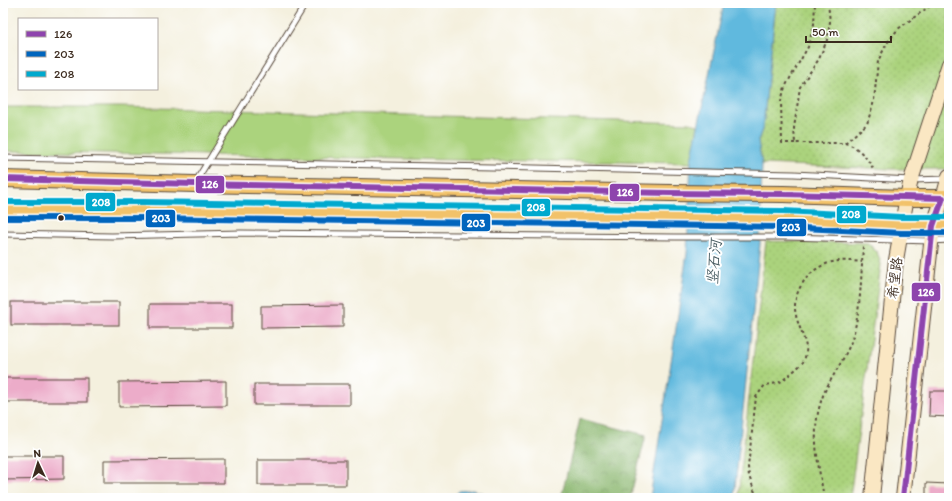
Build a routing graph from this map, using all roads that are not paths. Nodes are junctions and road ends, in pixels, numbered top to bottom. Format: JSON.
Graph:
{"nodes":[{"id":1,"x":306,"y":3,"type":"edge"},
{"id":2,"x":949,"y":64,"type":"edge"},
{"id":3,"x":3,"y":158,"type":"edge"},
{"id":4,"x":949,"y":178,"type":"edge"},
{"id":5,"x":3,"y":179,"type":"edge"},
{"id":6,"x":911,"y":180,"type":"junction"},
{"id":7,"x":194,"y":184,"type":"junction"},
{"id":8,"x":906,"y":198,"type":"junction"},
{"id":9,"x":946,"y":198,"type":"edge"},
{"id":10,"x":3,"y":210,"type":"edge"},
{"id":11,"x":938,"y":231,"type":"edge"},
{"id":12,"x":900,"y":232,"type":"junction"},
{"id":13,"x":3,"y":234,"type":"edge"},
{"id":14,"x":949,"y":240,"type":"edge"},
{"id":15,"x":872,"y":498,"type":"edge"},
{"id":16,"x":903,"y":498,"type":"edge"}],
"edges":[{"from":1,"to":7,"type":"lane"},
{"from":2,"to":6,"type":"main road","name":"希望路"},
{"from":3,"to":6,"type":"lane"},
{"from":4,"to":6,"type":"lane"},
{"from":4,"to":9,"type":"main road"},
{"from":5,"to":7,"type":"main road"},
{"from":6,"to":8,"type":"main road","name":"希望路"},
{"from":7,"to":8,"type":"main road"},
{"from":8,"to":9,"type":"main road"},
{"from":8,"to":12,"type":"main road","name":"希望路"},
{"from":9,"to":11,"type":"main road"},
{"from":10,"to":12,"type":"main road"},
{"from":11,"to":12,"type":"main road"},
{"from":11,"to":14,"type":"lane"},
{"from":11,"to":16,"type":"main road"},
{"from":12,"to":13,"type":"lane"},
{"from":12,"to":15,"type":"main road","name":"希望路"}]}
